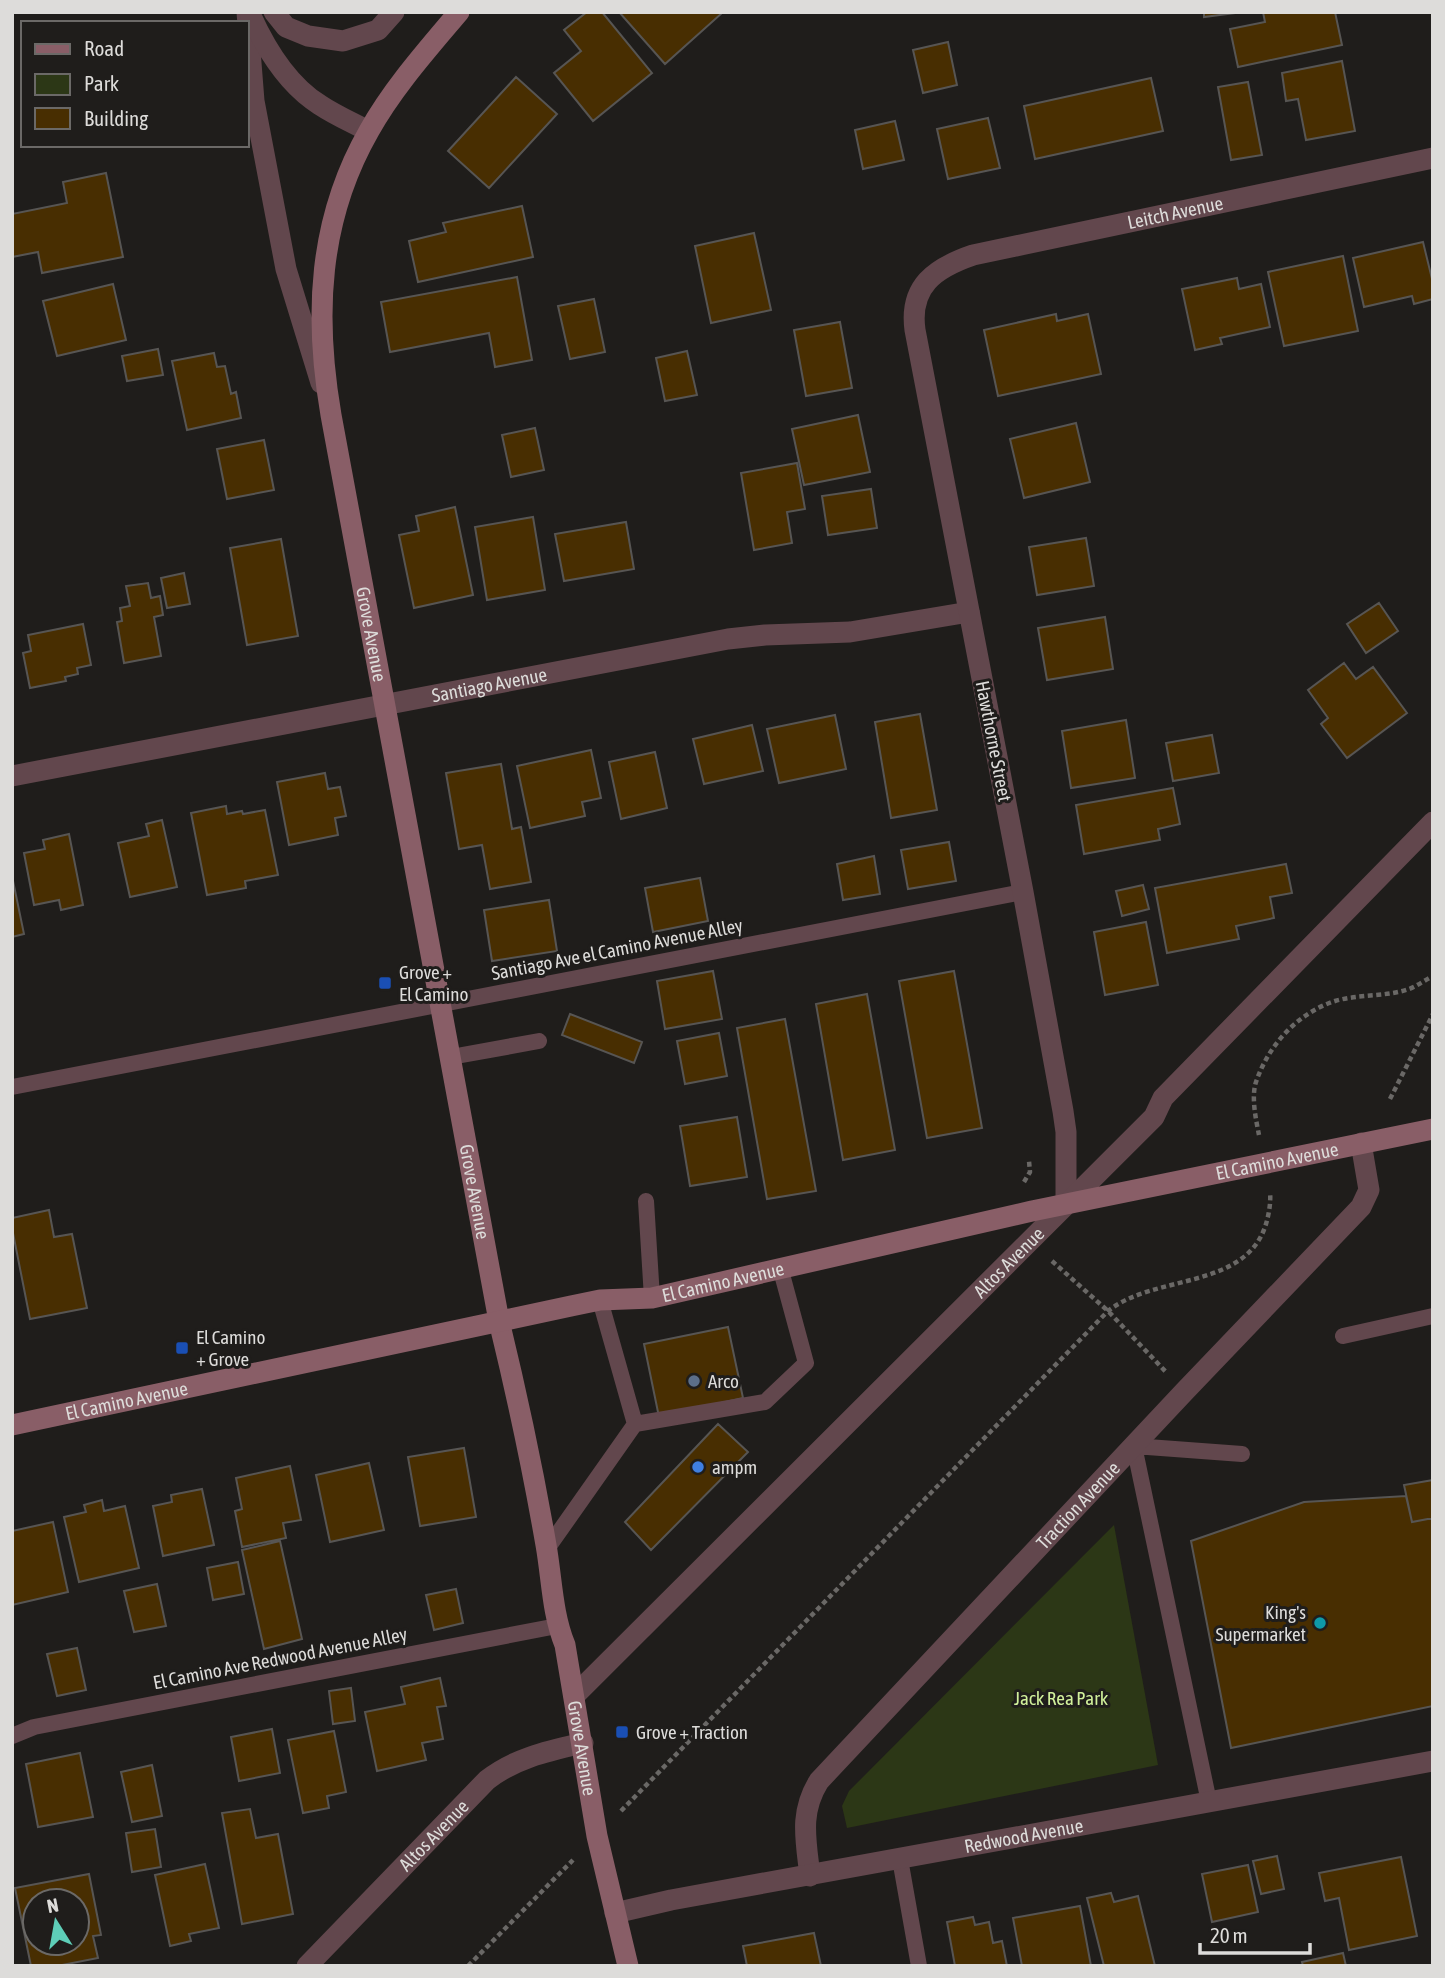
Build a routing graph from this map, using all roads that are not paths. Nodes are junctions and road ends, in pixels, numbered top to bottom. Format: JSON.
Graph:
{"nodes":[{"id":1,"x":248,"y":12,"type":"edge"},
{"id":2,"x":274,"y":12,"type":"edge"},
{"id":3,"x":394,"y":12,"type":"edge"},
{"id":4,"x":459,"y":12,"type":"edge"},
{"id":5,"x":369,"y":131,"type":"junction"},
{"id":6,"x":1433,"y":158,"type":"edge"},
{"id":7,"x":926,"y":281,"type":"joint"},
{"id":8,"x":331,"y":415,"type":"junction"},
{"id":9,"x":969,"y":612,"type":"junction"},
{"id":10,"x":386,"y":704,"type":"junction"},
{"id":11,"x":12,"y":776,"type":"edge"},
{"id":12,"x":1433,"y":822,"type":"edge"},
{"id":13,"x":1023,"y":892,"type":"junction"},
{"id":14,"x":441,"y":1004,"type":"junction"},
{"id":15,"x":538,"y":1041,"type":"dead end"},
{"id":16,"x":451,"y":1057,"type":"junction"},
{"id":17,"x":12,"y":1087,"type":"edge"},
{"id":18,"x":1433,"y":1129,"type":"edge"},
{"id":19,"x":1361,"y":1143,"type":"junction"},
{"id":20,"x":646,"y":1201,"type":"dead end"},
{"id":21,"x":1066,"y":1204,"type":"junction"},
{"id":22,"x":780,"y":1267,"type":"junction"},
{"id":23,"x":652,"y":1298,"type":"junction"},
{"id":24,"x":600,"y":1300,"type":"junction"},
{"id":25,"x":1433,"y":1317,"type":"edge"},
{"id":26,"x":499,"y":1321,"type":"junction"},
{"id":27,"x":1343,"y":1336,"type":"dead end"},
{"id":28,"x":635,"y":1424,"type":"junction"},
{"id":29,"x":12,"y":1425,"type":"edge"},
{"id":30,"x":1134,"y":1446,"type":"junction"},
{"id":31,"x":1242,"y":1454,"type":"dead end"},
{"id":32,"x":547,"y":1549,"type":"junction"},
{"id":33,"x":557,"y":1626,"type":"junction"},
{"id":34,"x":574,"y":1696,"type":"junction"},
{"id":35,"x":12,"y":1736,"type":"edge"},
{"id":36,"x":583,"y":1743,"type":"junction"},
{"id":37,"x":1433,"y":1761,"type":"edge"},
{"id":38,"x":1209,"y":1802,"type":"junction"},
{"id":39,"x":900,"y":1859,"type":"junction"},
{"id":40,"x":810,"y":1876,"type":"junction"},
{"id":41,"x":615,"y":1913,"type":"junction"},
{"id":42,"x":307,"y":1966,"type":"edge"},
{"id":43,"x":628,"y":1966,"type":"edge"},
{"id":44,"x":919,"y":1966,"type":"edge"}],
"edges":[{"from":1,"to":5,"type":"street","name":"Grove Avenue"},
{"from":1,"to":8,"type":"street","name":"Grove Avenue"},
{"from":2,"to":3,"type":"street"},
{"from":4,"to":5,"type":"main road"},
{"from":5,"to":8,"type":"main road","name":"Grove Avenue"},
{"from":6,"to":7,"type":"street","name":"Leitch Avenue"},
{"from":7,"to":9,"type":"street","name":"Hawthorne Street"},
{"from":8,"to":10,"type":"main road","name":"Grove Avenue"},
{"from":9,"to":10,"type":"street","name":"Santiago Avenue"},
{"from":9,"to":13,"type":"street","name":"Hawthorne Street"},
{"from":10,"to":11,"type":"street","name":"Santiago Avenue"},
{"from":10,"to":14,"type":"main road","name":"Grove Avenue"},
{"from":12,"to":21,"type":"street","name":"Altos Avenue"},
{"from":13,"to":14,"type":"lane","name":"Santiago Ave el Camino Avenue Alley"},
{"from":13,"to":21,"type":"street","name":"Hawthorne Street"},
{"from":14,"to":16,"type":"main road","name":"Grove Avenue"},
{"from":14,"to":17,"type":"lane","name":"Santiago Ave el Camino Avenue Alley"},
{"from":15,"to":16,"type":"lane"},
{"from":16,"to":26,"type":"main road","name":"Grove Avenue"},
{"from":18,"to":19,"type":"main road","name":"El Camino Avenue"},
{"from":19,"to":21,"type":"main road","name":"El Camino Avenue"},
{"from":19,"to":30,"type":"street","name":"Traction Avenue"},
{"from":20,"to":23,"type":"lane"},
{"from":21,"to":22,"type":"main road","name":"El Camino Avenue"},
{"from":21,"to":34,"type":"street","name":"Altos Avenue"},
{"from":22,"to":23,"type":"main road","name":"El Camino Avenue"},
{"from":22,"to":28,"type":"lane"},
{"from":23,"to":24,"type":"main road","name":"El Camino Avenue"},
{"from":24,"to":26,"type":"main road","name":"El Camino Avenue"},
{"from":24,"to":28,"type":"lane"},
{"from":25,"to":27,"type":"lane"},
{"from":26,"to":29,"type":"main road","name":"El Camino Avenue"},
{"from":26,"to":32,"type":"main road","name":"Grove Avenue"},
{"from":28,"to":32,"type":"lane"},
{"from":30,"to":31,"type":"lane"},
{"from":30,"to":38,"type":"lane"},
{"from":30,"to":40,"type":"street","name":"Traction Avenue"},
{"from":32,"to":33,"type":"main road","name":"Grove Avenue"},
{"from":33,"to":34,"type":"main road","name":"Grove Avenue"},
{"from":33,"to":35,"type":"lane","name":"El Camino Ave Redwood Avenue Alley"},
{"from":34,"to":36,"type":"main road","name":"Grove Avenue"},
{"from":36,"to":41,"type":"main road","name":"Grove Avenue"},
{"from":36,"to":42,"type":"street","name":"Altos Avenue"},
{"from":37,"to":38,"type":"street","name":"Redwood Avenue"},
{"from":38,"to":39,"type":"street","name":"Redwood Avenue"},
{"from":39,"to":40,"type":"street","name":"Redwood Avenue"},
{"from":39,"to":44,"type":"lane"},
{"from":40,"to":41,"type":"street","name":"Redwood Avenue"},
{"from":41,"to":43,"type":"main road","name":"Grove Avenue"}]}
